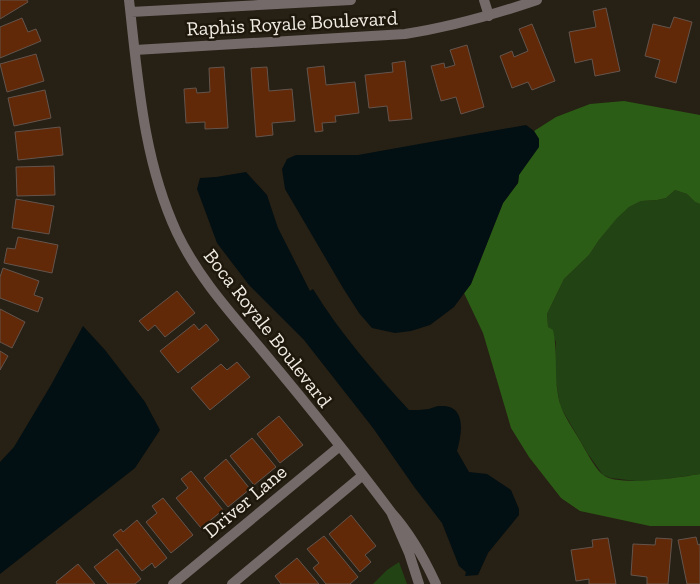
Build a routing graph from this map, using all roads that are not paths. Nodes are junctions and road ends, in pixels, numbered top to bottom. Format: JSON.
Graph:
{"nodes":[{"id":1,"x":129,"y":0,"type":"edge"},
{"id":2,"x":351,"y":0,"type":"edge"},
{"id":3,"x":484,"y":0,"type":"edge"},
{"id":4,"x":537,"y":0,"type":"edge"},
{"id":5,"x":131,"y":12,"type":"junction"},
{"id":6,"x":489,"y":16,"type":"junction"},
{"id":7,"x":135,"y":50,"type":"junction"},
{"id":8,"x":340,"y":446,"type":"junction"},
{"id":9,"x":363,"y":475,"type":"junction"},
{"id":10,"x":391,"y":512,"type":"junction"},
{"id":11,"x":173,"y":584,"type":"edge"},
{"id":12,"x":232,"y":584,"type":"edge"},
{"id":13,"x":419,"y":584,"type":"edge"},
{"id":14,"x":436,"y":584,"type":"edge"}],
"edges":[{"from":1,"to":5,"type":"street","name":"Boca Royale Boulevard"},
{"from":2,"to":5,"type":"street","name":"Raphis Royale Boulevard"},
{"from":3,"to":6,"type":"street"},
{"from":4,"to":6,"type":"street","name":"Raphis Royale Boulevard"},
{"from":5,"to":7,"type":"street","name":"Boca Royale Boulevard"},
{"from":6,"to":7,"type":"street","name":"Raphis Royale Boulevard"},
{"from":7,"to":8,"type":"street","name":"Boca Royale Boulevard"},
{"from":8,"to":9,"type":"street","name":"Boca Royale Boulevard"},
{"from":8,"to":11,"type":"street","name":"Driver Lane"},
{"from":9,"to":10,"type":"street","name":"Boca Royale Boulevard"},
{"from":9,"to":12,"type":"street"},
{"from":10,"to":13,"type":"street","name":"Boca Royale Boulevard"},
{"from":10,"to":14,"type":"street","name":"Boca Royale Boulevard"}]}
